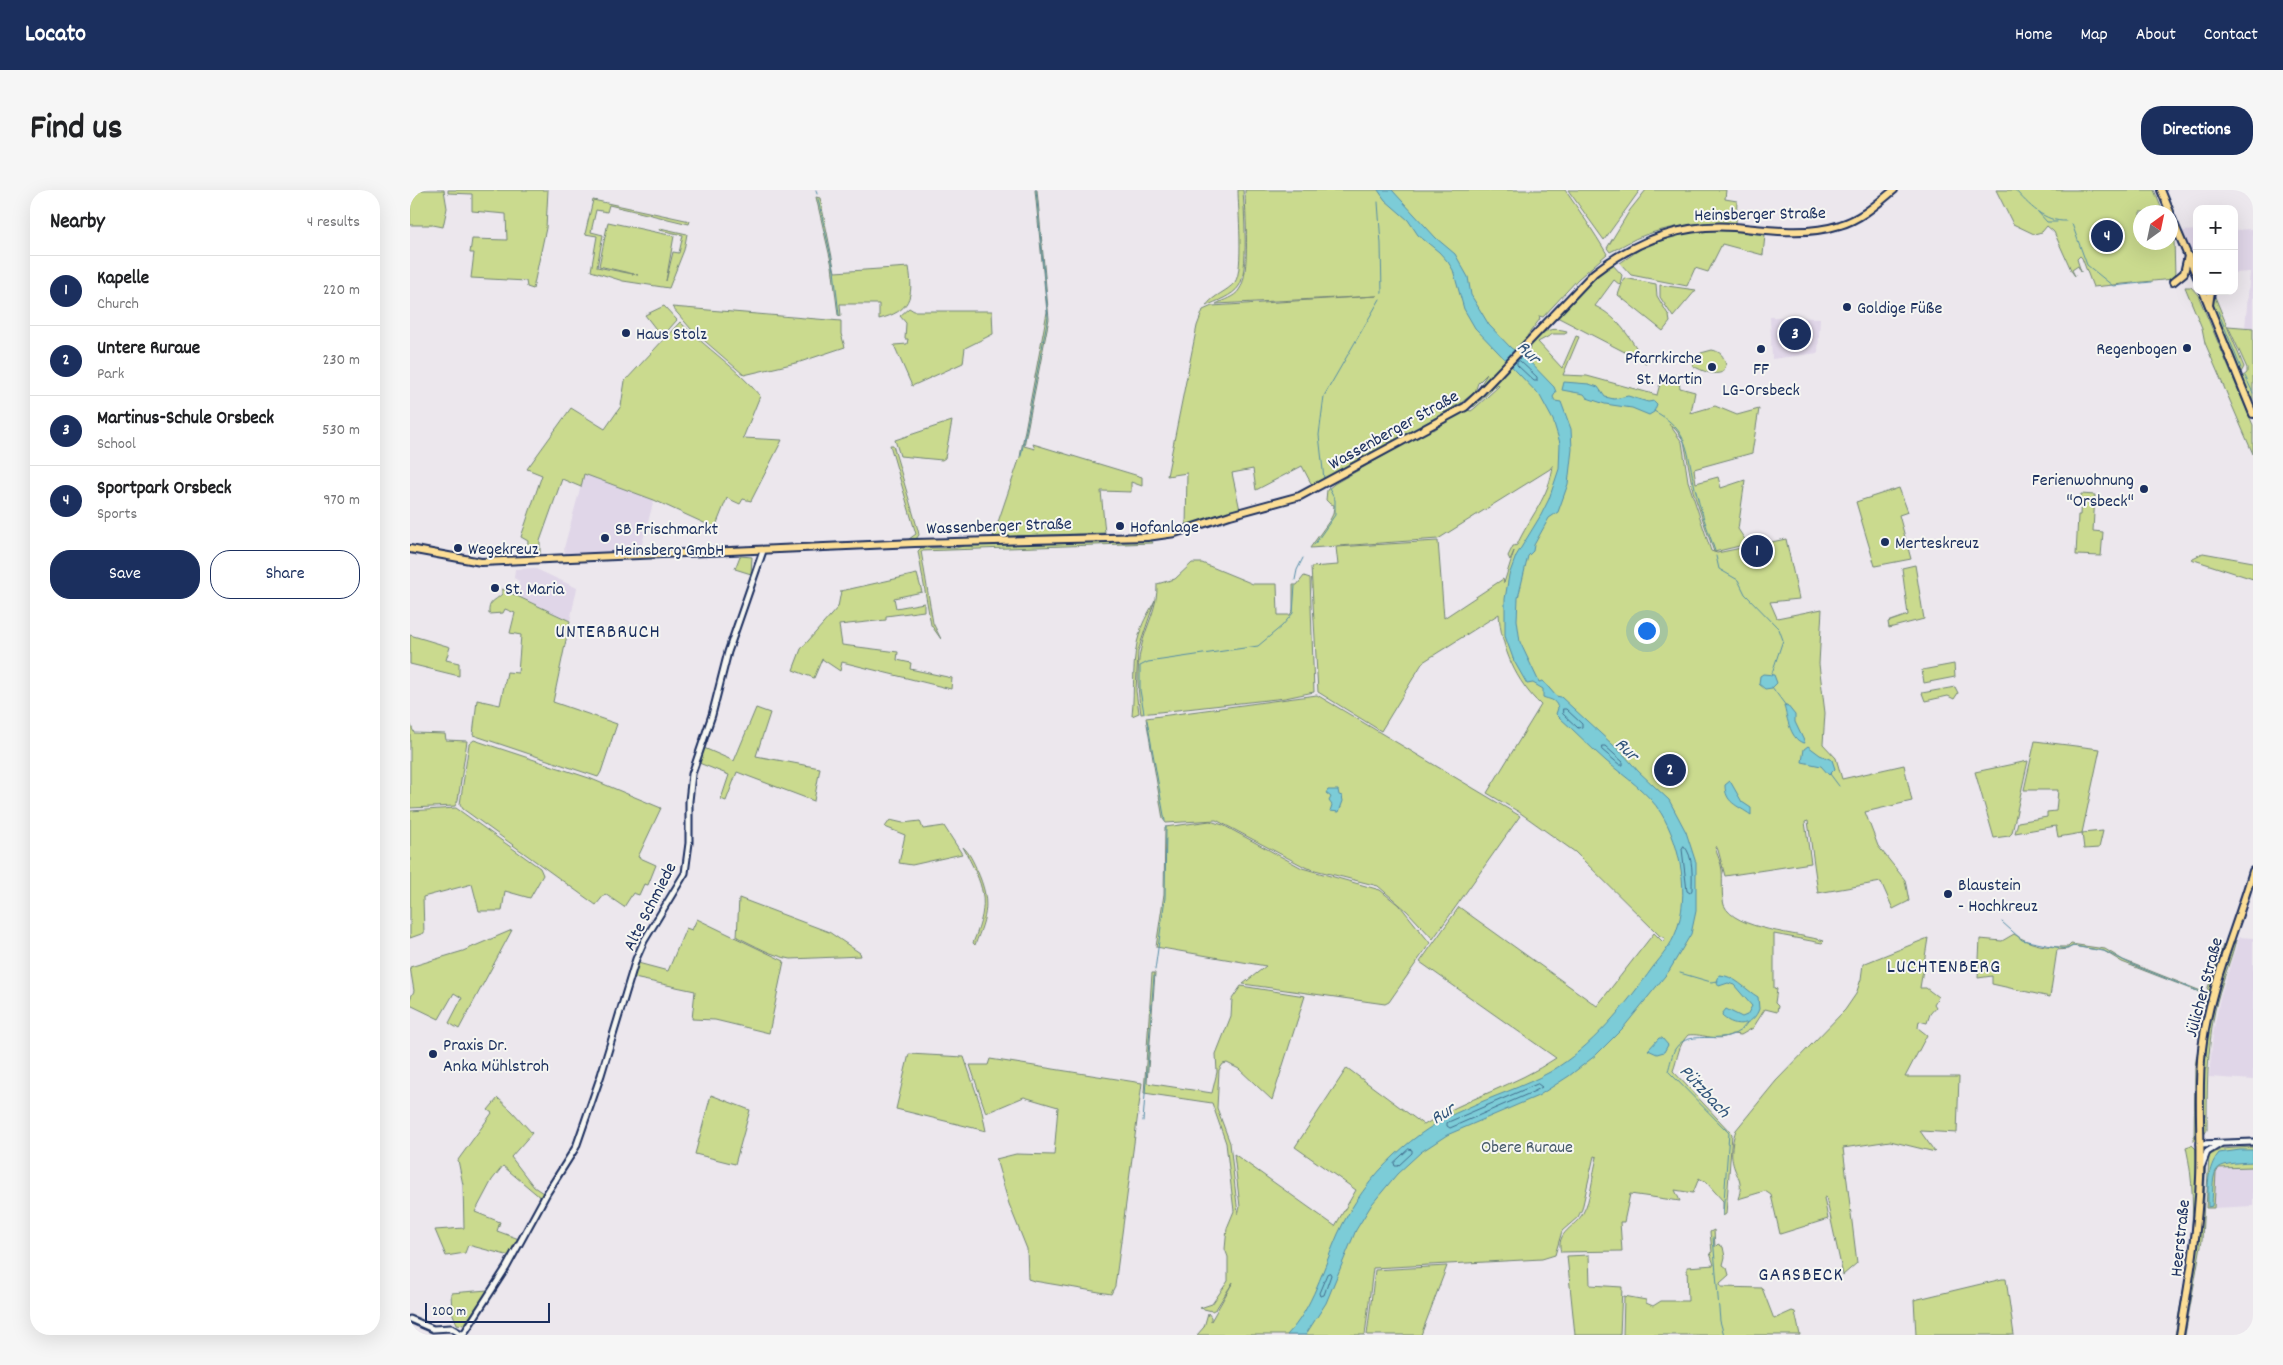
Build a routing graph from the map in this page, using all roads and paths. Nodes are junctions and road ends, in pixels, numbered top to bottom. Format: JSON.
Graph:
{"nodes":[{"id":1,"x":1894,"y":190,"type":"edge"},
{"id":2,"x":2161,"y":190,"type":"edge"},
{"id":3,"x":2167,"y":205,"type":"edge"},
{"id":4,"x":2178,"y":232,"type":"edge"},
{"id":5,"x":2188,"y":255,"type":"junction"},
{"id":6,"x":2193,"y":267,"type":"edge"},
{"id":7,"x":2173,"y":282,"type":"dead end"},
{"id":8,"x":2205,"y":295,"type":"edge"},
{"id":9,"x":2210,"y":295,"type":"edge"},
{"id":10,"x":2209,"y":306,"type":"junction"},
{"id":11,"x":1533,"y":336,"type":"joint"},
{"id":12,"x":2253,"y":414,"type":"edge"},
{"id":13,"x":410,"y":549,"type":"edge"},
{"id":14,"x":763,"y":551,"type":"junction"},
{"id":15,"x":2253,"y":871,"type":"edge"},
{"id":16,"x":2253,"y":1142,"type":"edge"},
{"id":17,"x":2200,"y":1144,"type":"junction"},
{"id":18,"x":2222,"y":1144,"type":"junction"},
{"id":19,"x":2200,"y":1173,"type":"junction"},
{"id":20,"x":410,"y":1319,"type":"edge"},
{"id":21,"x":463,"y":1335,"type":"edge"},
{"id":22,"x":2180,"y":1335,"type":"edge"}],
"edges":[{"from":1,"to":11,"type":"main road","name":"Heinsberger Straße"},
{"from":2,"to":3,"type":"main road"},
{"from":4,"to":5,"type":"main road"},
{"from":5,"to":6,"type":"main road"},
{"from":5,"to":7,"type":"main road"},
{"from":8,"to":10,"type":"main road"},
{"from":9,"to":10,"type":"main road"},
{"from":10,"to":12,"type":"main road"},
{"from":11,"to":14,"type":"main road","name":"Wassenberger Straße"},
{"from":13,"to":14,"type":"main road","name":"Wassenberger Straße"},
{"from":14,"to":21,"type":"street","name":"Alte Schmiede"},
{"from":15,"to":17,"type":"main road","name":"Jülicher Straße"},
{"from":16,"to":18,"type":"street"},
{"from":17,"to":18,"type":"street"},
{"from":17,"to":19,"type":"main road","name":"Heerstraße"},
{"from":18,"to":19,"type":"street"},
{"from":19,"to":22,"type":"main road","name":"Heerstraße"},
{"from":20,"to":21,"type":"street"}]}
